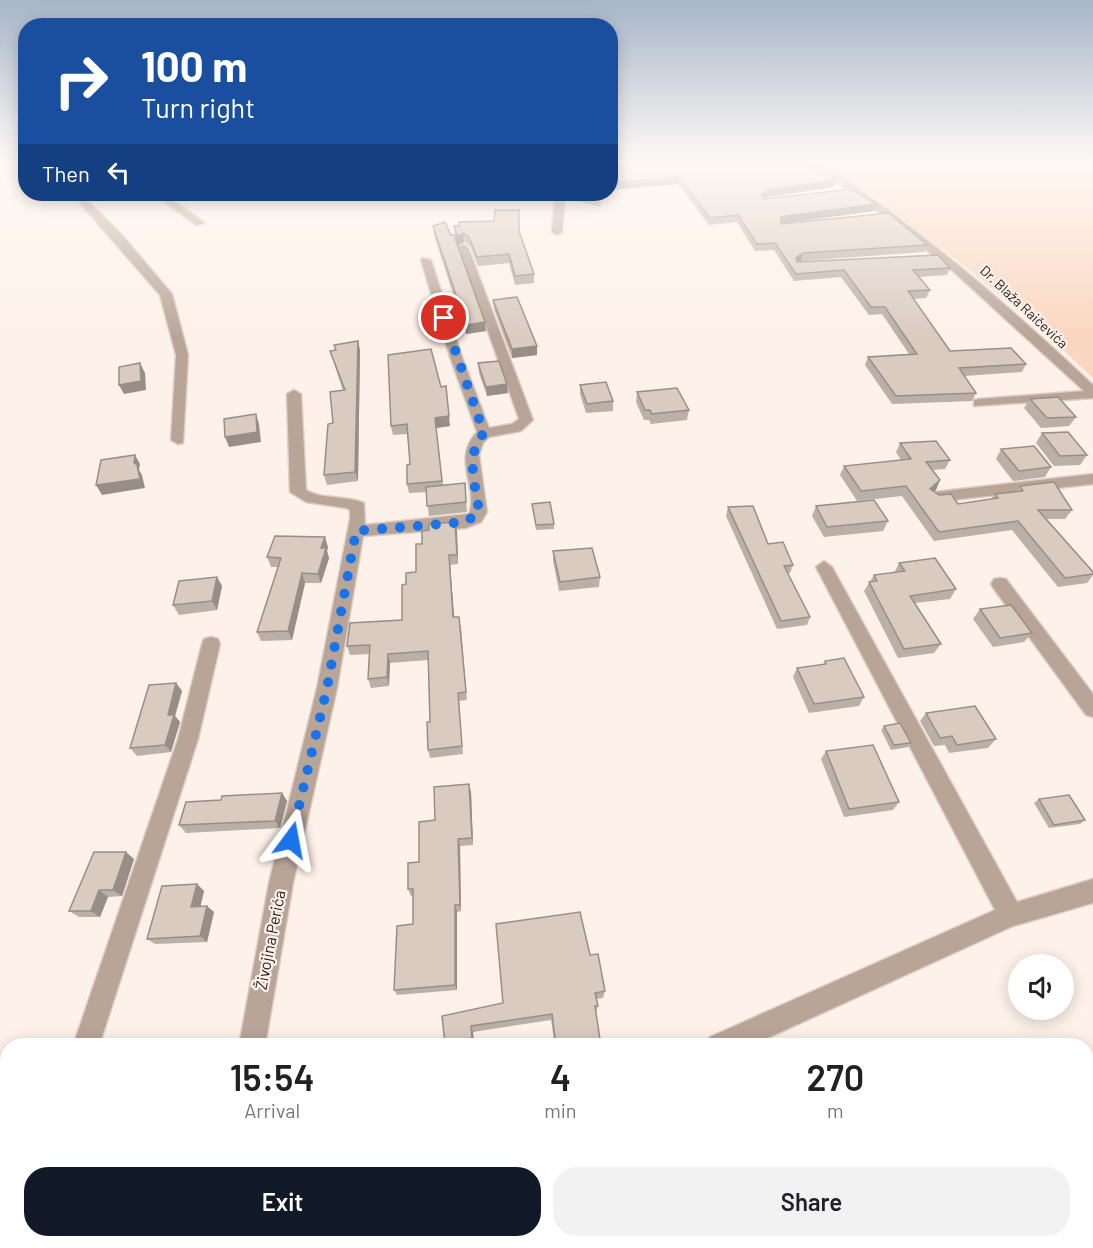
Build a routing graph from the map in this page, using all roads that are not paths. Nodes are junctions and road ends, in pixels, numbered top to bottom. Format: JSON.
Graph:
{"nodes":[{"id":1,"x":103,"y":221,"type":"edge"},
{"id":2,"x":197,"y":221,"type":"edge"},
{"id":3,"x":558,"y":221,"type":"edge"},
{"id":4,"x":898,"y":221,"type":"edge"},
{"id":5,"x":200,"y":223,"type":"dead end"},
{"id":6,"x":557,"y":232,"type":"dead end"},
{"id":7,"x":463,"y":247,"type":"edge"},
{"id":8,"x":943,"y":256,"type":"junction"},
{"id":9,"x":920,"y":258,"type":"edge"},
{"id":10,"x":426,"y":260,"type":"dead end"},
{"id":11,"x":1093,"y":393,"type":"edge"},
{"id":12,"x":294,"y":394,"type":"dead end"},
{"id":13,"x":979,"y":403,"type":"dead end"},
{"id":14,"x":484,"y":433,"type":"junction"},
{"id":15,"x":178,"y":440,"type":"dead end"},
{"id":16,"x":1093,"y":479,"type":"edge"},
{"id":17,"x":935,"y":497,"type":"edge"},
{"id":18,"x":357,"y":525,"type":"junction"},
{"id":19,"x":824,"y":567,"type":"dead end"},
{"id":20,"x":1000,"y":584,"type":"dead end"},
{"id":21,"x":211,"y":644,"type":"dead end"},
{"id":22,"x":1093,"y":709,"type":"edge"},
{"id":23,"x":1093,"y":891,"type":"edge"},
{"id":24,"x":1011,"y":915,"type":"junction"},
{"id":25,"x":89,"y":1038,"type":"edge"},
{"id":26,"x":253,"y":1038,"type":"edge"},
{"id":27,"x":737,"y":1038,"type":"edge"}],
"edges":[{"from":1,"to":15,"type":"street"},
{"from":2,"to":5,"type":"street"},
{"from":3,"to":6,"type":"street"},
{"from":4,"to":8,"type":"street","name":"Dr. Blaža Raičevića"},
{"from":7,"to":14,"type":"street"},
{"from":8,"to":9,"type":"street"},
{"from":8,"to":11,"type":"street","name":"Dr. Blaža Raičevića"},
{"from":10,"to":14,"type":"street"},
{"from":11,"to":13,"type":"street"},
{"from":12,"to":18,"type":"street"},
{"from":14,"to":18,"type":"street"},
{"from":16,"to":17,"type":"street"},
{"from":18,"to":26,"type":"street","name":"Živojina Perića"},
{"from":19,"to":24,"type":"street"},
{"from":20,"to":22,"type":"street"},
{"from":21,"to":25,"type":"street"},
{"from":23,"to":24,"type":"street"},
{"from":24,"to":27,"type":"street"}]}
